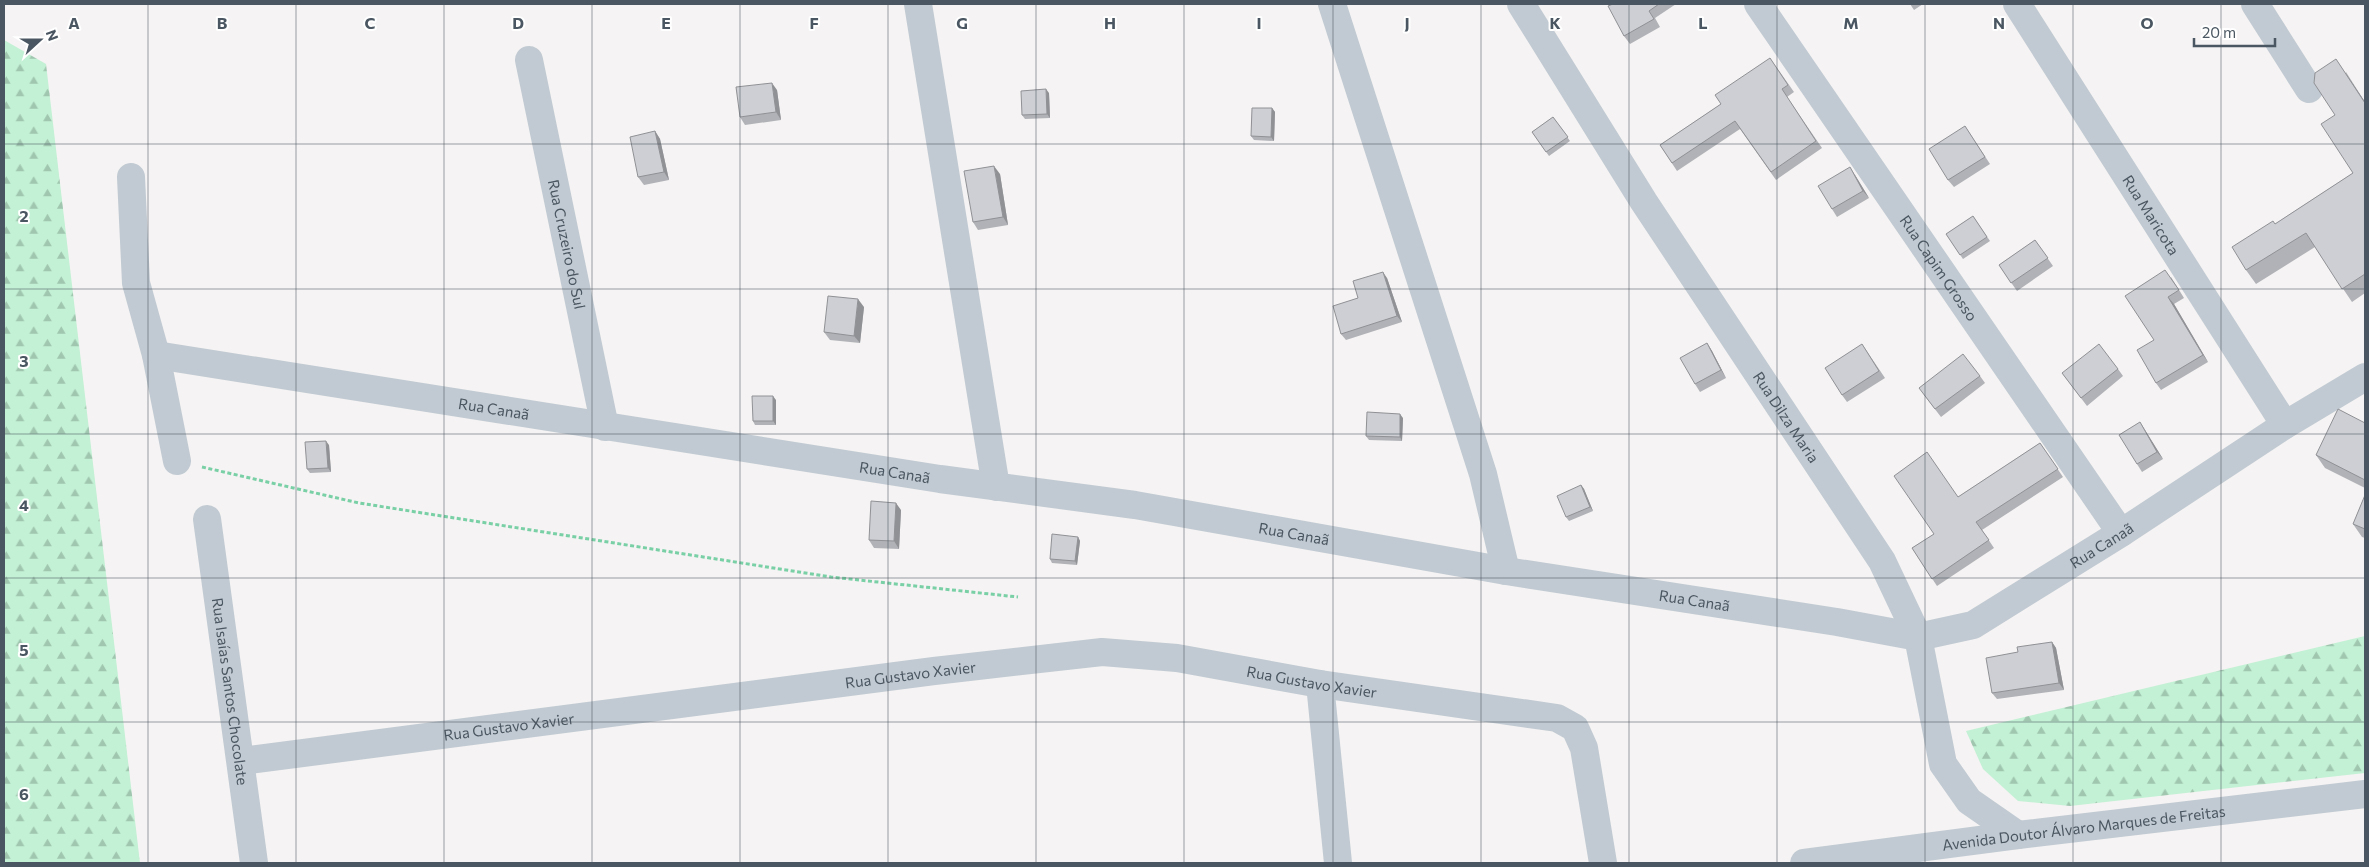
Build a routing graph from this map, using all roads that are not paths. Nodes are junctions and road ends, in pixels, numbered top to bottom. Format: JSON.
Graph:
{"nodes":[{"id":1,"x":918,"y":4,"type":"edge"},
{"id":2,"x":1332,"y":4,"type":"edge"},
{"id":3,"x":1521,"y":4,"type":"edge"},
{"id":4,"x":1758,"y":4,"type":"edge"},
{"id":5,"x":2017,"y":4,"type":"edge"},
{"id":6,"x":2256,"y":4,"type":"edge"},
{"id":7,"x":529,"y":60,"type":"dead end"},
{"id":8,"x":2309,"y":89,"type":"dead end"},
{"id":9,"x":131,"y":178,"type":"dead end"},
{"id":10,"x":156,"y":355,"type":"junction"},
{"id":11,"x":2365,"y":377,"type":"edge"},
{"id":12,"x":2285,"y":425,"type":"junction"},
{"id":13,"x":605,"y":427,"type":"junction"},
{"id":14,"x":178,"y":461,"type":"road end"},
{"id":15,"x":996,"y":486,"type":"junction"},
{"id":16,"x":207,"y":519,"type":"dead end"},
{"id":17,"x":2121,"y":533,"type":"junction"},
{"id":18,"x":1506,"y":571,"type":"junction"},
{"id":19,"x":1918,"y":637,"type":"junction"},
{"id":20,"x":1320,"y":684,"type":"junction"},
{"id":21,"x":242,"y":761,"type":"junction"},
{"id":22,"x":2365,"y":794,"type":"edge"},
{"id":23,"x":2018,"y":835,"type":"junction"},
{"id":24,"x":254,"y":863,"type":"edge"},
{"id":25,"x":1338,"y":863,"type":"edge"},
{"id":26,"x":1603,"y":863,"type":"edge"},
{"id":27,"x":1804,"y":863,"type":"edge"}],
"edges":[{"from":1,"to":15,"type":"street"},
{"from":2,"to":18,"type":"street"},
{"from":3,"to":19,"type":"street","name":"Rua Dilza Maria"},
{"from":4,"to":17,"type":"street","name":"Rua Capim Grosso"},
{"from":5,"to":12,"type":"street","name":"Rua Maricota"},
{"from":6,"to":8,"type":"street"},
{"from":7,"to":13,"type":"street","name":"Rua Cruzeiro do Sul"},
{"from":9,"to":10,"type":"street"},
{"from":10,"to":13,"type":"street","name":"Rua Canaã"},
{"from":10,"to":14,"type":"street"},
{"from":11,"to":12,"type":"street","name":"Rua Canaã"},
{"from":12,"to":17,"type":"street","name":"Rua Canaã"},
{"from":13,"to":15,"type":"street","name":"Rua Canaã"},
{"from":15,"to":18,"type":"street","name":"Rua Canaã"},
{"from":16,"to":21,"type":"street","name":"Rua Isaías Santos Chocolate"},
{"from":17,"to":19,"type":"street","name":"Rua Canaã"},
{"from":18,"to":19,"type":"street","name":"Rua Canaã"},
{"from":19,"to":23,"type":"street","name":"Rua Dilza Maria"},
{"from":20,"to":21,"type":"street","name":"Rua Gustavo Xavier"},
{"from":20,"to":25,"type":"street"},
{"from":20,"to":26,"type":"street","name":"Rua Gustavo Xavier"},
{"from":21,"to":24,"type":"street","name":"Rua Isaías Santos Chocolate"},
{"from":22,"to":23,"type":"street","name":"Avenida Doutor Álvaro Marques de Freitas"},
{"from":23,"to":27,"type":"street","name":"Avenida Doutor Álvaro Marques de Freitas"}]}
